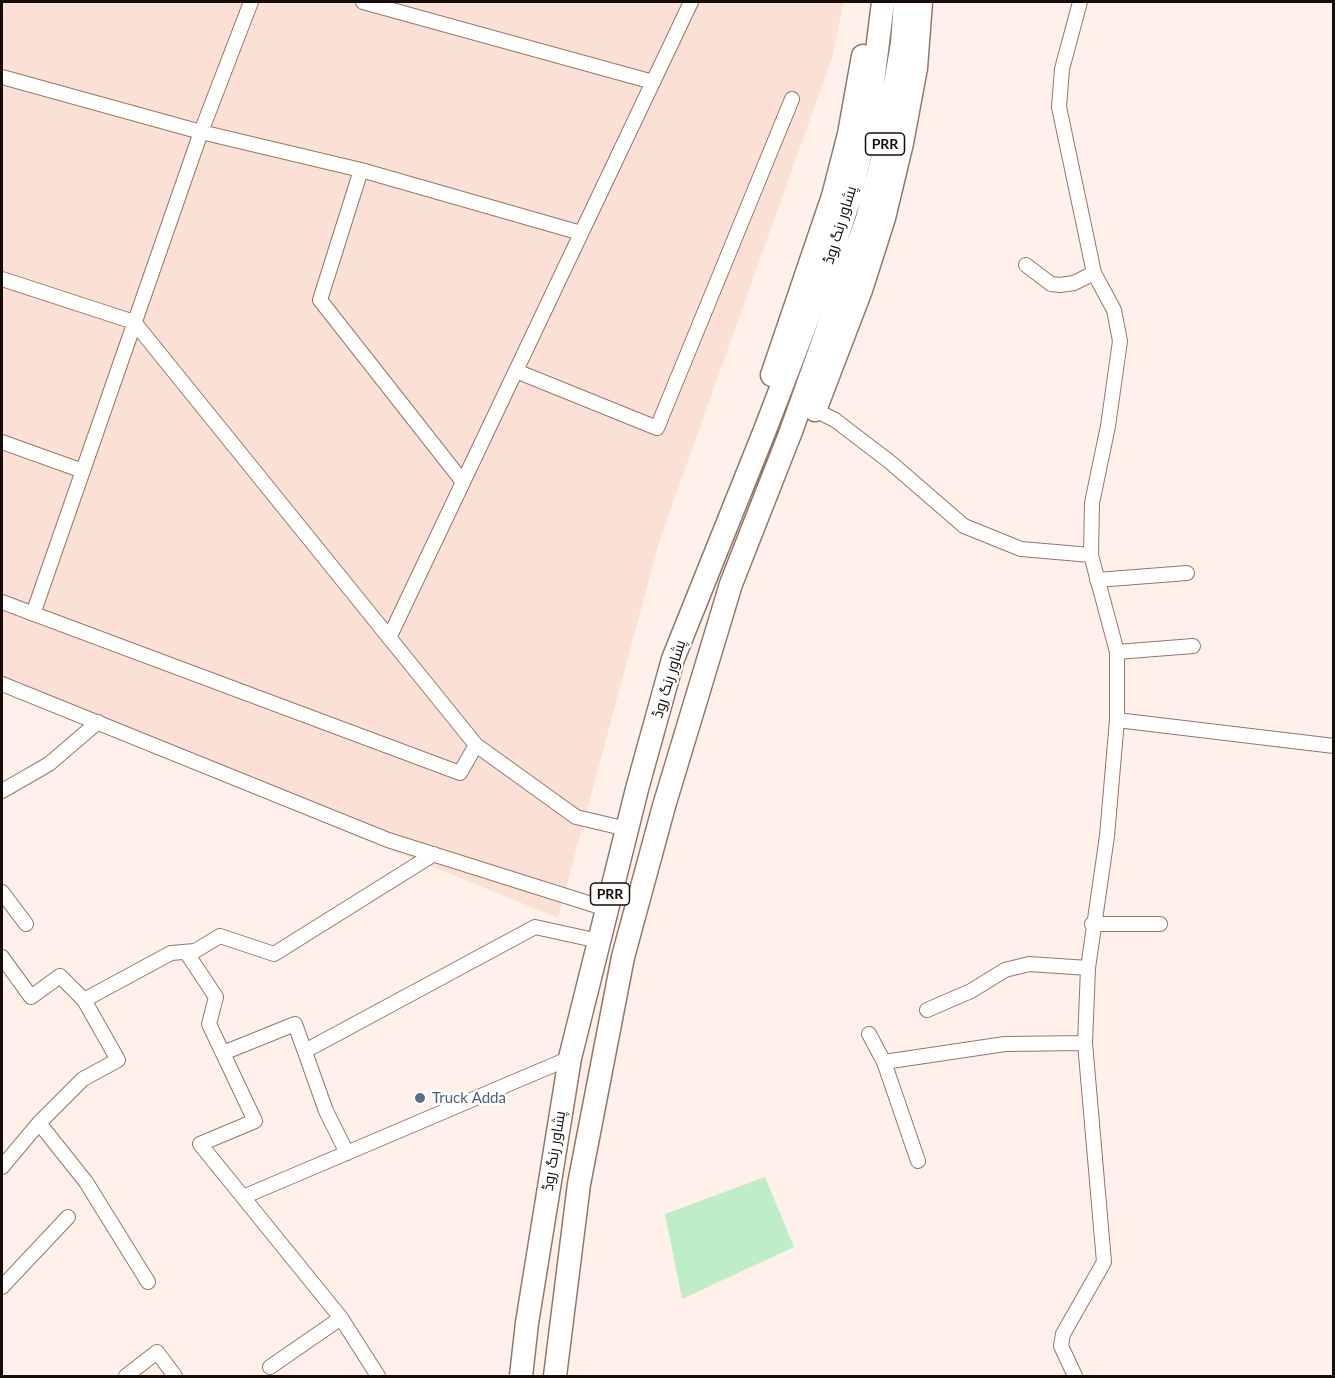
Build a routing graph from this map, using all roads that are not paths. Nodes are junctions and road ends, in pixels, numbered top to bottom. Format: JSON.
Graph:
{"nodes":[{"id":1,"x":251,"y":2,"type":"edge"},
{"id":2,"x":363,"y":2,"type":"edge"},
{"id":3,"x":691,"y":2,"type":"edge"},
{"id":4,"x":868,"y":2,"type":"edge"},
{"id":5,"x":883,"y":2,"type":"edge"},
{"id":6,"x":905,"y":2,"type":"edge"},
{"id":7,"x":921,"y":2,"type":"edge"},
{"id":8,"x":1080,"y":2,"type":"edge"},
{"id":9,"x":2,"y":77,"type":"edge"},
{"id":10,"x":653,"y":82,"type":"junction"},
{"id":11,"x":792,"y":99,"type":"dead end"},
{"id":12,"x":201,"y":132,"type":"junction"},
{"id":13,"x":361,"y":170,"type":"junction"},
{"id":14,"x":582,"y":233,"type":"junction"},
{"id":15,"x":1026,"y":265,"type":"dead end"},
{"id":16,"x":1094,"y":273,"type":"junction"},
{"id":17,"x":2,"y":279,"type":"edge"},
{"id":18,"x":134,"y":322,"type":"junction"},
{"id":19,"x":516,"y":371,"type":"junction"},
{"id":20,"x":815,"y":410,"type":"junction"},
{"id":21,"x":765,"y":430,"type":"junction"},
{"id":22,"x":790,"y":434,"type":"junction"},
{"id":23,"x":2,"y":442,"type":"edge"},
{"id":24,"x":82,"y":471,"type":"junction"},
{"id":25,"x":463,"y":482,"type":"junction"},
{"id":26,"x":1091,"y":555,"type":"junction"},
{"id":27,"x":1187,"y":573,"type":"dead end"},
{"id":28,"x":1097,"y":580,"type":"junction"},
{"id":29,"x":2,"y":602,"type":"edge"},
{"id":30,"x":33,"y":614,"type":"junction"},
{"id":31,"x":389,"y":638,"type":"junction"},
{"id":32,"x":1193,"y":646,"type":"dead end"},
{"id":33,"x":1117,"y":652,"type":"junction"},
{"id":34,"x":2,"y":684,"type":"edge"},
{"id":35,"x":1117,"y":720,"type":"junction"},
{"id":36,"x":98,"y":722,"type":"junction"},
{"id":37,"x":476,"y":745,"type":"junction"},
{"id":38,"x":1334,"y":746,"type":"edge"},
{"id":39,"x":2,"y":792,"type":"edge"},
{"id":40,"x":627,"y":829,"type":"junction"},
{"id":41,"x":434,"y":854,"type":"junction"},
{"id":42,"x":2,"y":892,"type":"edge"},
{"id":43,"x":607,"y":909,"type":"junction"},
{"id":44,"x":26,"y":924,"type":"dead end"},
{"id":45,"x":1092,"y":924,"type":"junction"},
{"id":46,"x":1160,"y":924,"type":"dead end"},
{"id":47,"x":598,"y":941,"type":"junction"},
{"id":48,"x":186,"y":952,"type":"junction"},
{"id":49,"x":2,"y":957,"type":"edge"},
{"id":50,"x":1088,"y":968,"type":"junction"},
{"id":51,"x":84,"y":1000,"type":"junction"},
{"id":52,"x":927,"y":1010,"type":"dead end"},
{"id":53,"x":869,"y":1034,"type":"dead end"},
{"id":54,"x":1085,"y":1043,"type":"junction"},
{"id":55,"x":305,"y":1051,"type":"junction"},
{"id":56,"x":223,"y":1053,"type":"junction"},
{"id":57,"x":570,"y":1058,"type":"junction"},
{"id":58,"x":884,"y":1062,"type":"junction"},
{"id":59,"x":39,"y":1123,"type":"junction"},
{"id":60,"x":347,"y":1153,"type":"junction"},
{"id":61,"x":918,"y":1161,"type":"dead end"},
{"id":62,"x":2,"y":1167,"type":"edge"},
{"id":63,"x":243,"y":1197,"type":"junction"},
{"id":64,"x":68,"y":1217,"type":"dead end"},
{"id":65,"x":148,"y":1282,"type":"dead end"},
{"id":66,"x":2,"y":1287,"type":"edge"},
{"id":67,"x":341,"y":1318,"type":"junction"},
{"id":68,"x":270,"y":1367,"type":"dead end"},
{"id":69,"x":126,"y":1377,"type":"edge"},
{"id":70,"x":175,"y":1377,"type":"edge"},
{"id":71,"x":378,"y":1377,"type":"edge"},
{"id":72,"x":521,"y":1377,"type":"edge"},
{"id":73,"x":555,"y":1377,"type":"edge"},
{"id":74,"x":1075,"y":1377,"type":"edge"}],
"edges":[{"from":1,"to":12,"type":"street"},
{"from":2,"to":10,"type":"street"},
{"from":3,"to":10,"type":"street"},
{"from":4,"to":21,"type":"highway"},
{"from":5,"to":21,"type":"highway","name":"پشاور رنگ روڈ","number":"PRR"},
{"from":6,"to":22,"type":"highway","name":"پشاور رنگ روڈ","number":"PRR"},
{"from":7,"to":20,"type":"highway"},
{"from":8,"to":16,"type":"street"},
{"from":9,"to":12,"type":"street"},
{"from":10,"to":14,"type":"street"},
{"from":11,"to":19,"type":"street"},
{"from":12,"to":13,"type":"street"},
{"from":12,"to":18,"type":"street"},
{"from":13,"to":14,"type":"street"},
{"from":13,"to":25,"type":"street"},
{"from":14,"to":19,"type":"street"},
{"from":15,"to":16,"type":"street"},
{"from":16,"to":26,"type":"street"},
{"from":17,"to":18,"type":"street"},
{"from":18,"to":24,"type":"street"},
{"from":18,"to":31,"type":"street"},
{"from":19,"to":25,"type":"street"},
{"from":20,"to":22,"type":"highway"},
{"from":20,"to":26,"type":"street"},
{"from":21,"to":40,"type":"highway","name":"پشاور رنگ روڈ","number":"PRR"},
{"from":22,"to":73,"type":"highway","name":"پشاور رنگ روڈ","number":"PRR"},
{"from":23,"to":24,"type":"street"},
{"from":24,"to":30,"type":"street"},
{"from":25,"to":31,"type":"street"},
{"from":26,"to":28,"type":"street"},
{"from":27,"to":28,"type":"street"},
{"from":28,"to":33,"type":"street"},
{"from":29,"to":30,"type":"street"},
{"from":30,"to":37,"type":"street"},
{"from":31,"to":37,"type":"street"},
{"from":32,"to":33,"type":"street"},
{"from":33,"to":35,"type":"street"},
{"from":34,"to":36,"type":"street"},
{"from":35,"to":38,"type":"street"},
{"from":35,"to":45,"type":"street"},
{"from":36,"to":39,"type":"street"},
{"from":36,"to":41,"type":"street"},
{"from":37,"to":40,"type":"street"},
{"from":40,"to":43,"type":"highway","name":"پشاور رنگ روڈ","number":"PRR"},
{"from":41,"to":43,"type":"street"},
{"from":41,"to":48,"type":"street"},
{"from":42,"to":44,"type":"street"},
{"from":43,"to":47,"type":"highway","name":"پشاور رنگ روڈ","number":"PRR"},
{"from":45,"to":46,"type":"street"},
{"from":45,"to":50,"type":"street"},
{"from":47,"to":55,"type":"street"},
{"from":47,"to":57,"type":"highway","name":"پشاور رنگ روڈ","number":"PRR"},
{"from":48,"to":51,"type":"street"},
{"from":48,"to":56,"type":"street"},
{"from":49,"to":51,"type":"street"},
{"from":50,"to":52,"type":"street"},
{"from":50,"to":54,"type":"street"},
{"from":51,"to":59,"type":"street"},
{"from":53,"to":58,"type":"street"},
{"from":54,"to":58,"type":"street"},
{"from":54,"to":74,"type":"street"},
{"from":55,"to":56,"type":"street"},
{"from":55,"to":60,"type":"street"},
{"from":56,"to":63,"type":"street"},
{"from":57,"to":60,"type":"street"},
{"from":57,"to":72,"type":"highway","name":"پشاور رنگ روڈ","number":"PRR"},
{"from":58,"to":61,"type":"street"},
{"from":59,"to":62,"type":"street"},
{"from":59,"to":65,"type":"street"},
{"from":60,"to":63,"type":"street"},
{"from":63,"to":67,"type":"street"},
{"from":64,"to":66,"type":"street"},
{"from":67,"to":68,"type":"street"},
{"from":67,"to":71,"type":"street"},
{"from":69,"to":70,"type":"street"}]}
